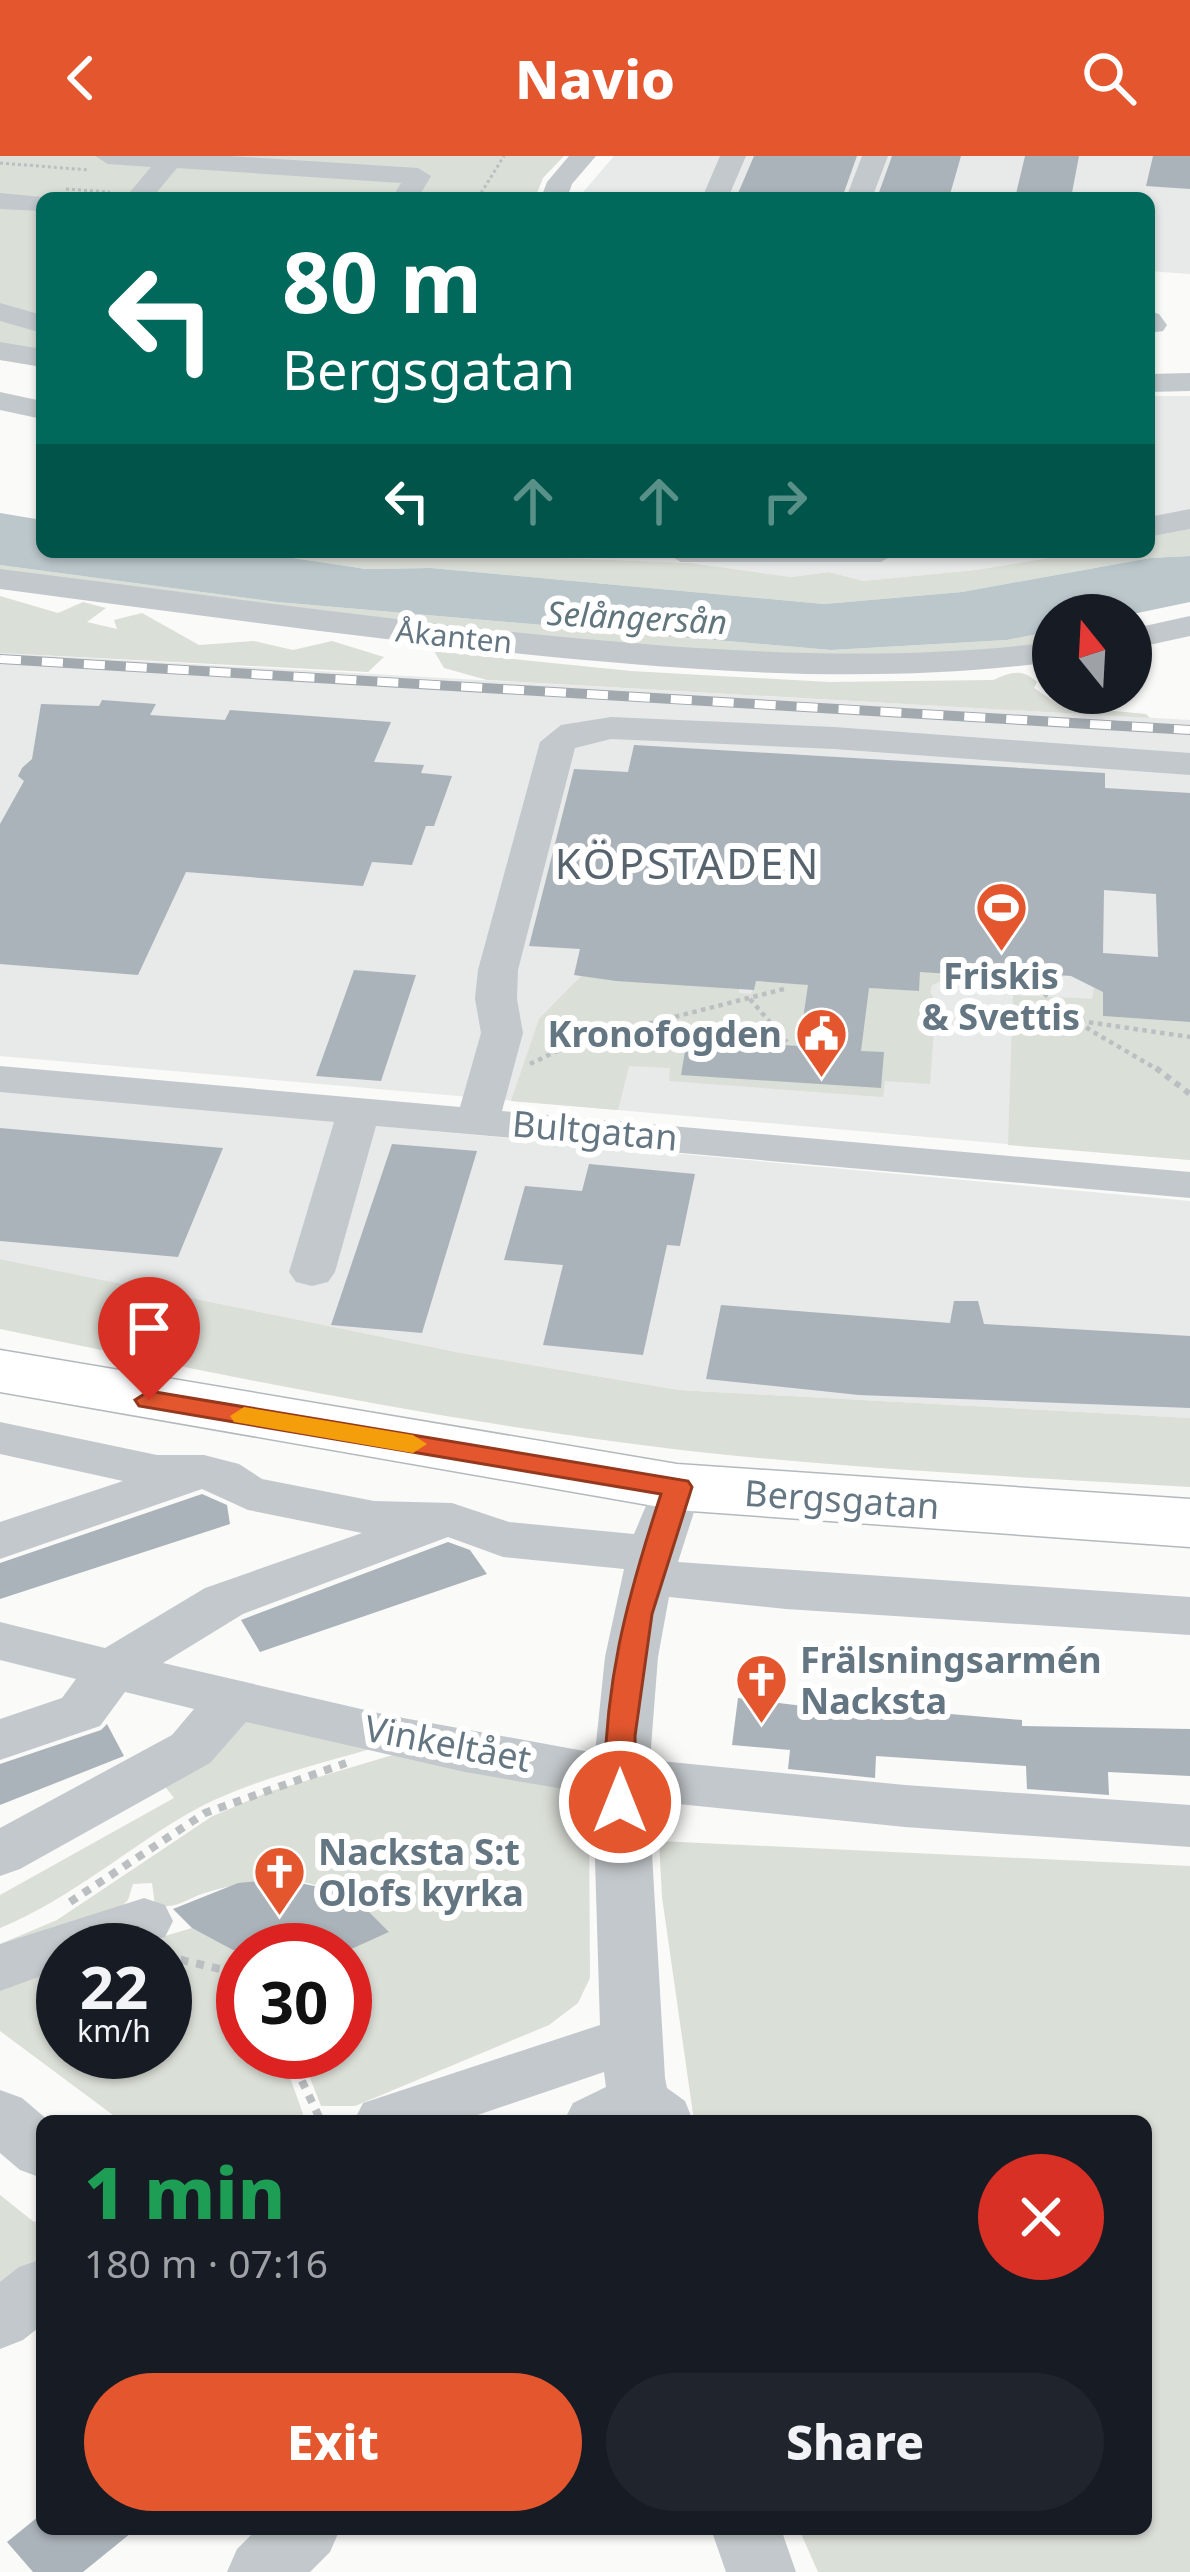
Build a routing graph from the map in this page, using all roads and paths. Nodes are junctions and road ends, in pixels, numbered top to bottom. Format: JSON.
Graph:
{"nodes":[{"id":1,"x":504,"y":156,"type":"edge"},
{"id":2,"x":583,"y":156,"type":"edge"},
{"id":3,"x":733,"y":156,"type":"edge"},
{"id":4,"x":875,"y":156,"type":"edge"},
{"id":5,"x":172,"y":158,"type":"edge"},
{"id":6,"x":0,"y":163,"type":"edge"},
{"id":7,"x":104,"y":164,"type":"edge"},
{"id":8,"x":76,"y":169,"type":"junction"},
{"id":9,"x":92,"y":181,"type":"dead end"},
{"id":10,"x":84,"y":190,"type":"dead end"},
{"id":11,"x":54,"y":192,"type":"edge"},
{"id":12,"x":143,"y":192,"type":"edge"},
{"id":13,"x":409,"y":192,"type":"edge"},
{"id":14,"x":482,"y":192,"type":"edge"},
{"id":15,"x":556,"y":192,"type":"edge"},
{"id":16,"x":718,"y":192,"type":"edge"},
{"id":17,"x":861,"y":192,"type":"edge"},
{"id":18,"x":36,"y":197,"type":"edge"},
{"id":19,"x":0,"y":201,"type":"edge"},
{"id":20,"x":0,"y":312,"type":"edge"},
{"id":21,"x":36,"y":319,"type":"edge"},
{"id":22,"x":0,"y":351,"type":"edge"},
{"id":23,"x":36,"y":357,"type":"edge"},
{"id":24,"x":1155,"y":382,"type":"edge"},
{"id":25,"x":1190,"y":382,"type":"edge"},
{"id":26,"x":0,"y":386,"type":"edge"},
{"id":27,"x":36,"y":390,"type":"edge"},
{"id":28,"x":0,"y":401,"type":"edge"},
{"id":29,"x":36,"y":409,"type":"edge"},
{"id":30,"x":1190,"y":519,"type":"edge"},
{"id":31,"x":1155,"y":526,"type":"edge"},
{"id":32,"x":0,"y":579,"type":"edge"},
{"id":33,"x":1190,"y":626,"type":"edge"},
{"id":34,"x":1152,"y":634,"type":"edge"},
{"id":35,"x":1032,"y":655,"type":"edge"},
{"id":36,"x":1190,"y":764,"type":"edge"},
{"id":37,"x":1036,"y":988,"type":"dead end"},
{"id":38,"x":784,"y":989,"type":"dead end"},
{"id":39,"x":749,"y":998,"type":"junction"},
{"id":40,"x":1077,"y":1020,"type":"junction"},
{"id":41,"x":1190,"y":1037,"type":"edge"},
{"id":42,"x":787,"y":1042,"type":"dead end"},
{"id":43,"x":517,"y":1070,"type":"dead end"},
{"id":44,"x":0,"y":1079,"type":"edge"},
{"id":45,"x":1190,"y":1094,"type":"edge"},
{"id":46,"x":359,"y":1109,"type":"junction"},
{"id":47,"x":478,"y":1120,"type":"junction"},
{"id":48,"x":1190,"y":1185,"type":"edge"},
{"id":49,"x":313,"y":1272,"type":"dead end"},
{"id":50,"x":0,"y":1371,"type":"edge"},
{"id":51,"x":0,"y":1438,"type":"edge"},
{"id":52,"x":205,"y":1472,"type":"junction"},
{"id":53,"x":677,"y":1487,"type":"junction"},
{"id":54,"x":452,"y":1520,"type":"junction"},
{"id":55,"x":1190,"y":1522,"type":"edge"},
{"id":56,"x":0,"y":1541,"type":"edge"},
{"id":57,"x":651,"y":1566,"type":"junction"},
{"id":58,"x":1190,"y":1616,"type":"edge"},
{"id":59,"x":0,"y":1641,"type":"edge"},
{"id":60,"x":112,"y":1669,"type":"junction"},
{"id":61,"x":237,"y":1697,"type":"junction"},
{"id":62,"x":417,"y":1739,"type":"junction"},
{"id":63,"x":0,"y":1740,"type":"edge"},
{"id":64,"x":620,"y":1777,"type":"junction"},
{"id":65,"x":1190,"y":1826,"type":"edge"},
{"id":66,"x":0,"y":1854,"type":"edge"},
{"id":67,"x":54,"y":1913,"type":"dead end"},
{"id":68,"x":36,"y":1954,"type":"edge"},
{"id":69,"x":0,"y":1968,"type":"edge"},
{"id":70,"x":631,"y":2039,"type":"junction"},
{"id":71,"x":301,"y":2079,"type":"edge"},
{"id":72,"x":318,"y":2115,"type":"edge"},
{"id":73,"x":403,"y":2115,"type":"edge"},
{"id":74,"x":635,"y":2115,"type":"edge"},
{"id":75,"x":0,"y":2116,"type":"edge"},
{"id":76,"x":36,"y":2147,"type":"edge"},
{"id":77,"x":36,"y":2292,"type":"edge"},
{"id":78,"x":0,"y":2320,"type":"edge"},
{"id":79,"x":299,"y":2535,"type":"edge"},
{"id":80,"x":748,"y":2535,"type":"edge"},
{"id":81,"x":262,"y":2572,"type":"edge"},
{"id":82,"x":761,"y":2572,"type":"edge"}],
"edges":[{"from":1,"to":14,"type":"path"},
{"from":2,"to":15,"type":"street"},
{"from":3,"to":16,"type":"street"},
{"from":4,"to":17,"type":"street"},
{"from":5,"to":7,"type":"street"},
{"from":5,"to":12,"type":"street"},
{"from":5,"to":13,"type":"street"},
{"from":6,"to":8,"type":"path"},
{"from":7,"to":8,"type":"path"},
{"from":8,"to":11,"type":"path"},
{"from":9,"to":10,"type":"path"},
{"from":18,"to":19,"type":"street"},
{"from":20,"to":21,"type":"street"},
{"from":22,"to":23,"type":"street"},
{"from":24,"to":25,"type":"street"},
{"from":26,"to":27,"type":"street"},
{"from":28,"to":29,"type":"street"},
{"from":30,"to":31,"type":"street"},
{"from":32,"to":35,"type":"street","name":"Åkanten"},
{"from":33,"to":34,"type":"street"},
{"from":36,"to":47,"type":"street"},
{"from":37,"to":40,"type":"path"},
{"from":38,"to":39,"type":"path"},
{"from":39,"to":42,"type":"path"},
{"from":39,"to":43,"type":"path"},
{"from":40,"to":41,"type":"path"},
{"from":40,"to":45,"type":"path"},
{"from":44,"to":46,"type":"street","name":"Bultgatan"},
{"from":46,"to":47,"type":"street","name":"Bultgatan"},
{"from":46,"to":49,"type":"street"},
{"from":47,"to":48,"type":"street","name":"Bultgatan"},
{"from":50,"to":53,"type":"highway","name":"Bergsgatan"},
{"from":51,"to":52,"type":"street"},
{"from":52,"to":54,"type":"street"},
{"from":52,"to":56,"type":"street"},
{"from":53,"to":55,"type":"highway","name":"Bergsgatan"},
{"from":53,"to":57,"type":"street"},
{"from":54,"to":57,"type":"street"},
{"from":54,"to":60,"type":"street"},
{"from":57,"to":58,"type":"street"},
{"from":57,"to":64,"type":"street"},
{"from":59,"to":60,"type":"street","name":"Vinkeltået"},
{"from":60,"to":61,"type":"street","name":"Vinkeltået"},
{"from":60,"to":63,"type":"street"},
{"from":61,"to":62,"type":"street","name":"Vinkeltået"},
{"from":61,"to":66,"type":"street"},
{"from":62,"to":64,"type":"street","name":"Vinkeltået"},
{"from":62,"to":67,"type":"path"},
{"from":64,"to":65,"type":"street","name":"Vinkeltået"},
{"from":64,"to":70,"type":"street"},
{"from":68,"to":69,"type":"street"},
{"from":70,"to":73,"type":"street"},
{"from":70,"to":74,"type":"street"},
{"from":71,"to":72,"type":"path"},
{"from":75,"to":76,"type":"street"},
{"from":77,"to":78,"type":"street"},
{"from":79,"to":81,"type":"street"},
{"from":80,"to":82,"type":"street"}]}
